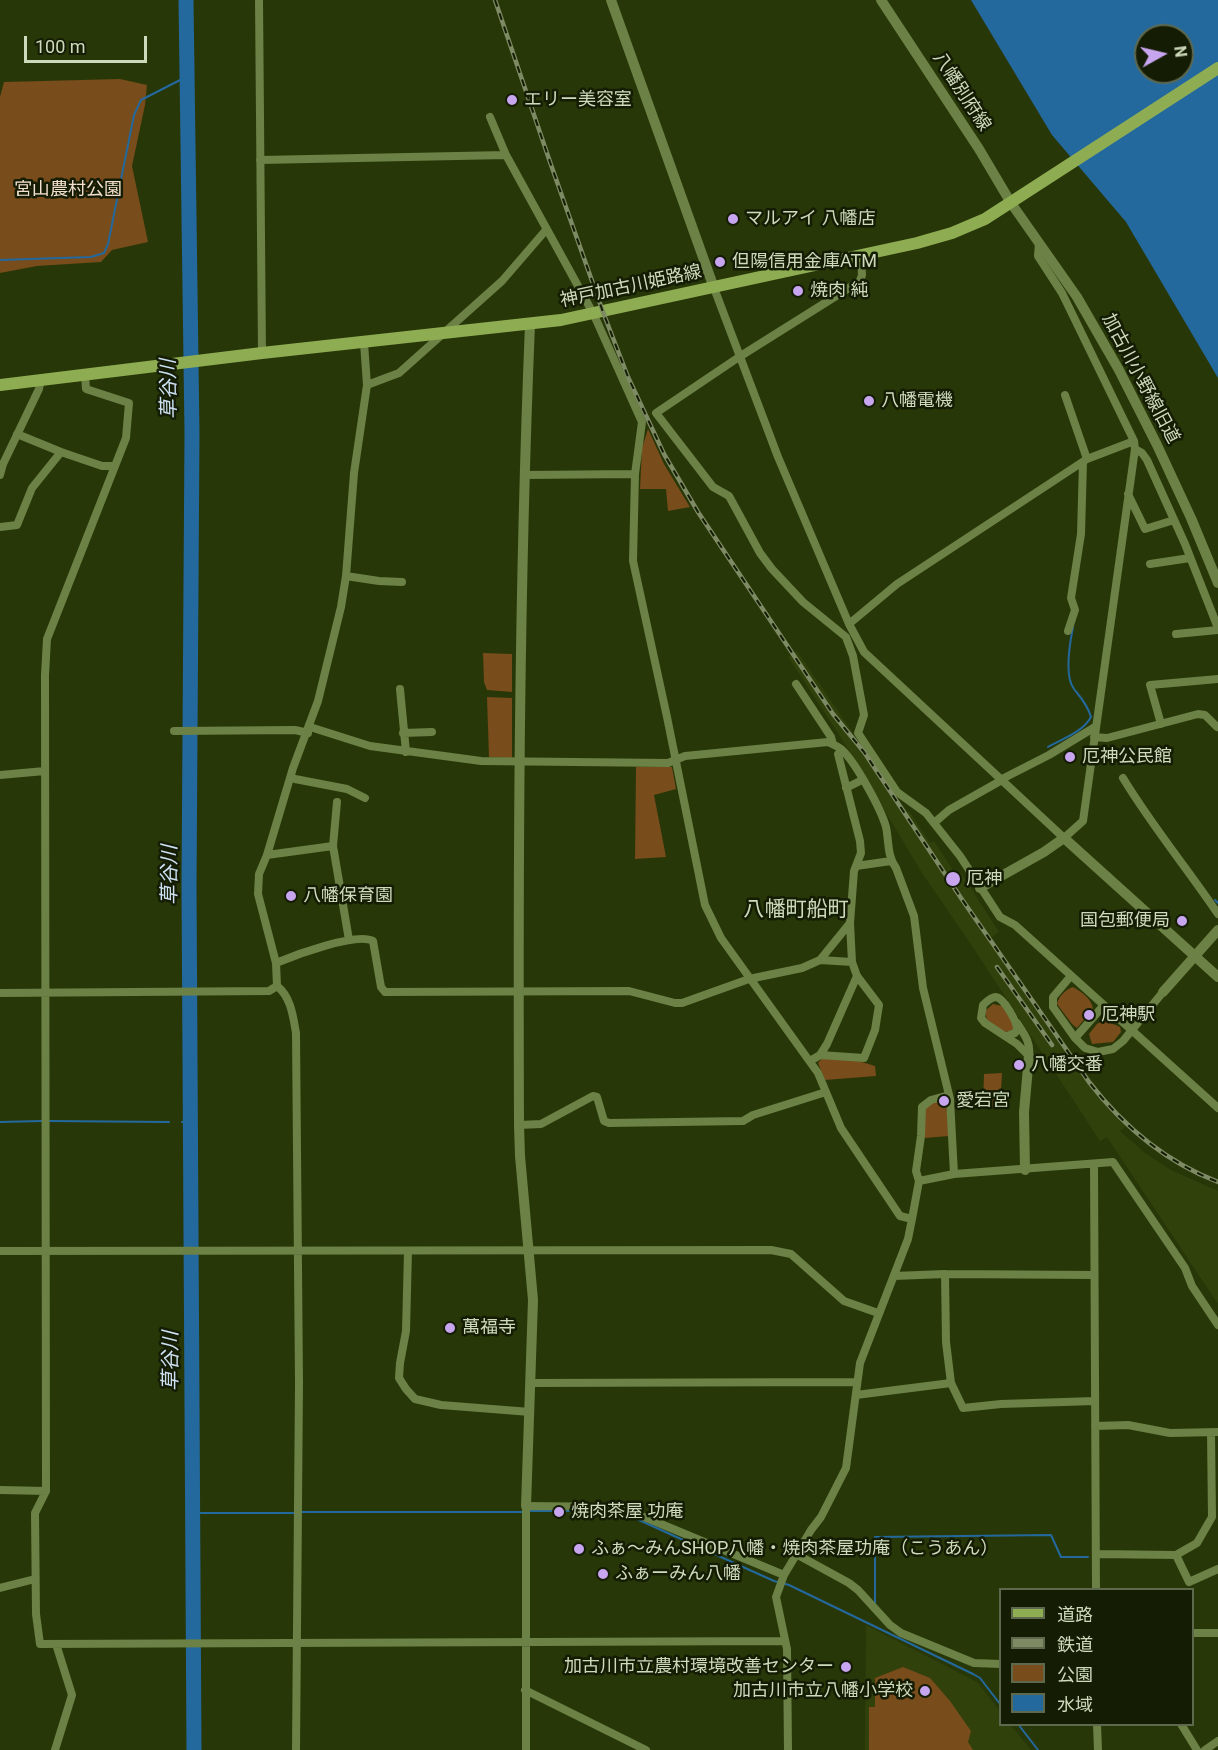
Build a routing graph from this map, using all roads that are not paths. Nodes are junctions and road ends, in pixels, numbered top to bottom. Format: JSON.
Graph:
{"nodes":[{"id":1,"x":259,"y":0,"type":"edge"},
{"id":2,"x":611,"y":0,"type":"edge"},
{"id":3,"x":881,"y":0,"type":"edge"},
{"id":4,"x":1218,"y":68,"type":"edge"},
{"id":5,"x":490,"y":117,"type":"dead end"},
{"id":6,"x":506,"y":155,"type":"junction"},
{"id":7,"x":260,"y":160,"type":"junction"},
{"id":8,"x":1011,"y":203,"type":"junction"},
{"id":9,"x":546,"y":230,"type":"junction"},
{"id":10,"x":1039,"y":243,"type":"junction"},
{"id":11,"x":861,"y":255,"type":"junction"},
{"id":12,"x":714,"y":288,"type":"junction"},
{"id":13,"x":594,"y":315,"type":"junction"},
{"id":14,"x":530,"y":324,"type":"junction"},
{"id":15,"x":441,"y":333,"type":"junction"},
{"id":16,"x":364,"y":343,"type":"junction"},
{"id":17,"x":261,"y":353,"type":"junction"},
{"id":18,"x":739,"y":357,"type":"junction"},
{"id":19,"x":85,"y":374,"type":"junction"},
{"id":20,"x":42,"y":380,"type":"junction"},
{"id":21,"x":0,"y":385,"type":"edge"},
{"id":22,"x":367,"y":385,"type":"junction"},
{"id":23,"x":1065,"y":395,"type":"dead end"},
{"id":24,"x":17,"y":434,"type":"junction"},
{"id":25,"x":1135,"y":445,"type":"junction"},
{"id":26,"x":61,"y":452,"type":"junction"},
{"id":27,"x":1085,"y":461,"type":"junction"},
{"id":28,"x":2,"y":464,"type":"edge"},
{"id":29,"x":115,"y":466,"type":"junction"},
{"id":30,"x":635,"y":474,"type":"junction"},
{"id":31,"x":524,"y":475,"type":"junction"},
{"id":32,"x":0,"y":476,"type":"edge"},
{"id":33,"x":1128,"y":494,"type":"junction"},
{"id":34,"x":1174,"y":520,"type":"junction"},
{"id":35,"x":0,"y":527,"type":"edge"},
{"id":36,"x":1190,"y":558,"type":"junction"},
{"id":37,"x":1150,"y":564,"type":"dead end"},
{"id":38,"x":346,"y":576,"type":"junction"},
{"id":39,"x":402,"y":582,"type":"dead end"},
{"id":40,"x":1218,"y":583,"type":"edge"},
{"id":41,"x":849,"y":624,"type":"junction"},
{"id":42,"x":1218,"y":629,"type":"edge"},
{"id":43,"x":1068,"y":631,"type":"dead end"},
{"id":44,"x":854,"y":633,"type":"junction"},
{"id":45,"x":1176,"y":634,"type":"dead end"},
{"id":46,"x":846,"y":637,"type":"junction"},
{"id":47,"x":1218,"y":679,"type":"edge"},
{"id":48,"x":796,"y":684,"type":"dead end"},
{"id":49,"x":400,"y":688,"type":"dead end"},
{"id":50,"x":1161,"y":724,"type":"junction"},
{"id":51,"x":1216,"y":727,"type":"dead end"},
{"id":52,"x":1095,"y":728,"type":"junction"},
{"id":53,"x":309,"y":730,"type":"junction"},
{"id":54,"x":174,"y":731,"type":"dead end"},
{"id":55,"x":432,"y":732,"type":"dead end"},
{"id":56,"x":404,"y":733,"type":"junction"},
{"id":57,"x":1094,"y":737,"type":"junction"},
{"id":58,"x":832,"y":744,"type":"junction"},
{"id":59,"x":842,"y":750,"type":"junction"},
{"id":60,"x":406,"y":752,"type":"junction"},
{"id":61,"x":676,"y":760,"type":"junction"},
{"id":62,"x":519,"y":763,"type":"junction"},
{"id":63,"x":45,"y":771,"type":"junction"},
{"id":64,"x":0,"y":775,"type":"edge"},
{"id":65,"x":291,"y":777,"type":"junction"},
{"id":66,"x":1124,"y":778,"type":"dead end"},
{"id":67,"x":1002,"y":779,"type":"junction"},
{"id":68,"x":862,"y":780,"type":"junction"},
{"id":69,"x":846,"y":788,"type":"junction"},
{"id":70,"x":365,"y":798,"type":"dead end"},
{"id":71,"x":337,"y":802,"type":"dead end"},
{"id":72,"x":934,"y":823,"type":"junction"},
{"id":73,"x":1064,"y":838,"type":"junction"},
{"id":74,"x":333,"y":846,"type":"junction"},
{"id":75,"x":267,"y":855,"type":"junction"},
{"id":76,"x":891,"y":861,"type":"junction"},
{"id":77,"x":856,"y":866,"type":"junction"},
{"id":78,"x":980,"y":888,"type":"junction"},
{"id":79,"x":1218,"y":914,"type":"edge"},
{"id":80,"x":850,"y":923,"type":"junction"},
{"id":81,"x":1218,"y":930,"type":"edge"},
{"id":82,"x":350,"y":940,"type":"junction"},
{"id":83,"x":1195,"y":956,"type":"junction"},
{"id":84,"x":820,"y":960,"type":"junction"},
{"id":85,"x":852,"y":962,"type":"junction"},
{"id":86,"x":276,"y":963,"type":"junction"},
{"id":87,"x":857,"y":976,"type":"junction"},
{"id":88,"x":1070,"y":977,"type":"junction"},
{"id":89,"x":1218,"y":977,"type":"edge"},
{"id":90,"x":749,"y":979,"type":"junction"},
{"id":91,"x":277,"y":986,"type":"junction"},
{"id":92,"x":519,"y":991,"type":"junction"},
{"id":93,"x":46,"y":992,"type":"junction"},
{"id":94,"x":1163,"y":992,"type":"joint"},
{"id":95,"x":0,"y":993,"type":"edge"},
{"id":96,"x":1104,"y":1005,"type":"junction"},
{"id":97,"x":1015,"y":1020,"type":"junction"},
{"id":98,"x":1131,"y":1029,"type":"junction"},
{"id":99,"x":1007,"y":1036,"type":"junction"},
{"id":100,"x":1075,"y":1038,"type":"junction"},
{"id":101,"x":820,"y":1055,"type":"junction"},
{"id":102,"x":1029,"y":1056,"type":"junction"},
{"id":103,"x":810,"y":1061,"type":"junction"},
{"id":104,"x":826,"y":1092,"type":"junction"},
{"id":105,"x":949,"y":1095,"type":"junction"},
{"id":106,"x":1218,"y":1108,"type":"edge"},
{"id":107,"x":519,"y":1125,"type":"junction"},
{"id":108,"x":1094,"y":1164,"type":"junction"},
{"id":109,"x":1025,"y":1170,"type":"junction"},
{"id":110,"x":954,"y":1174,"type":"junction"},
{"id":111,"x":919,"y":1181,"type":"junction"},
{"id":112,"x":912,"y":1219,"type":"junction"},
{"id":113,"x":46,"y":1250,"type":"junction"},
{"id":114,"x":0,"y":1251,"type":"edge"},
{"id":115,"x":408,"y":1251,"type":"junction"},
{"id":116,"x":530,"y":1251,"type":"junction"},
{"id":117,"x":298,"y":1252,"type":"junction"},
{"id":118,"x":945,"y":1274,"type":"junction"},
{"id":119,"x":1094,"y":1275,"type":"junction"},
{"id":120,"x":894,"y":1276,"type":"junction"},
{"id":121,"x":878,"y":1313,"type":"junction"},
{"id":122,"x":1218,"y":1325,"type":"edge"},
{"id":123,"x":857,"y":1382,"type":"junction"},
{"id":124,"x":531,"y":1383,"type":"junction"},
{"id":125,"x":951,"y":1383,"type":"junction"},
{"id":126,"x":855,"y":1395,"type":"junction"},
{"id":127,"x":1095,"y":1401,"type":"junction"},
{"id":128,"x":530,"y":1412,"type":"junction"},
{"id":129,"x":1095,"y":1426,"type":"junction"},
{"id":130,"x":1215,"y":1433,"type":"edge"},
{"id":131,"x":0,"y":1490,"type":"edge"},
{"id":132,"x":46,"y":1491,"type":"junction"},
{"id":133,"x":526,"y":1506,"type":"junction"},
{"id":134,"x":1215,"y":1516,"type":"edge"},
{"id":135,"x":796,"y":1554,"type":"junction"},
{"id":136,"x":1096,"y":1554,"type":"junction"},
{"id":137,"x":1176,"y":1555,"type":"junction"},
{"id":138,"x":1218,"y":1569,"type":"edge"},
{"id":139,"x":784,"y":1575,"type":"junction"},
{"id":140,"x":35,"y":1579,"type":"junction"},
{"id":141,"x":0,"y":1588,"type":"edge"},
{"id":142,"x":1096,"y":1588,"type":"edge"},
{"id":143,"x":1194,"y":1633,"type":"edge"},
{"id":144,"x":1218,"y":1633,"type":"edge"},
{"id":145,"x":785,"y":1641,"type":"junction"},
{"id":146,"x":525,"y":1642,"type":"junction"},
{"id":147,"x":56,"y":1644,"type":"junction"},
{"id":148,"x":297,"y":1644,"type":"junction"},
{"id":149,"x":999,"y":1664,"type":"edge"},
{"id":150,"x":525,"y":1690,"type":"junction"},
{"id":151,"x":1097,"y":1726,"type":"edge"},
{"id":152,"x":1182,"y":1726,"type":"edge"},
{"id":153,"x":1218,"y":1741,"type":"edge"},
{"id":154,"x":55,"y":1750,"type":"edge"},
{"id":155,"x":296,"y":1750,"type":"edge"},
{"id":156,"x":526,"y":1750,"type":"edge"},
{"id":157,"x":646,"y":1750,"type":"edge"},
{"id":158,"x":788,"y":1750,"type":"edge"},
{"id":159,"x":1098,"y":1750,"type":"edge"},
{"id":160,"x":1197,"y":1750,"type":"edge"},
{"id":161,"x":1205,"y":1750,"type":"edge"}],
"edges":[{"from":1,"to":7,"type":"street"},
{"from":2,"to":12,"type":"street"},
{"from":3,"to":8,"type":"street","name":"八幡別府線"},
{"from":4,"to":8,"type":"main road","name":"神戸加古川姫路線"},
{"from":5,"to":6,"type":"street"},
{"from":6,"to":7,"type":"street"},
{"from":6,"to":9,"type":"street"},
{"from":7,"to":17,"type":"street"},
{"from":8,"to":10,"type":"street","name":"加古川小野線旧道"},
{"from":8,"to":11,"type":"main road","name":"神戸加古川姫路線"},
{"from":9,"to":13,"type":"street"},
{"from":9,"to":15,"type":"street"},
{"from":10,"to":25,"type":"street"},
{"from":10,"to":40,"type":"street","name":"加古川小野線旧道"},
{"from":11,"to":12,"type":"main road","name":"神戸加古川姫路線"},
{"from":11,"to":18,"type":"street"},
{"from":12,"to":13,"type":"main road","name":"神戸加古川姫路線"},
{"from":12,"to":18,"type":"street"},
{"from":13,"to":14,"type":"main road","name":"神戸加古川姫路線"},
{"from":13,"to":30,"type":"street"},
{"from":14,"to":15,"type":"main road","name":"神戸加古川姫路線"},
{"from":14,"to":31,"type":"street"},
{"from":15,"to":16,"type":"main road","name":"神戸加古川姫路線"},
{"from":15,"to":22,"type":"street"},
{"from":16,"to":17,"type":"main road","name":"神戸加古川姫路線"},
{"from":16,"to":22,"type":"street"},
{"from":17,"to":19,"type":"main road","name":"神戸加古川姫路線"},
{"from":18,"to":41,"type":"street"},
{"from":18,"to":46,"type":"street"},
{"from":19,"to":20,"type":"main road","name":"神戸加古川姫路線"},
{"from":19,"to":29,"type":"street"},
{"from":20,"to":21,"type":"main road","name":"神戸加古川姫路線"},
{"from":20,"to":24,"type":"street"},
{"from":22,"to":38,"type":"street"},
{"from":23,"to":27,"type":"street"},
{"from":24,"to":26,"type":"street"},
{"from":24,"to":28,"type":"street"},
{"from":25,"to":27,"type":"street"},
{"from":25,"to":33,"type":"street"},
{"from":25,"to":34,"type":"street"},
{"from":26,"to":29,"type":"street"},
{"from":26,"to":35,"type":"street"},
{"from":27,"to":41,"type":"street"},
{"from":27,"to":43,"type":"street"},
{"from":28,"to":32,"type":"street"},
{"from":29,"to":63,"type":"street"},
{"from":30,"to":31,"type":"street"},
{"from":30,"to":61,"type":"street"},
{"from":31,"to":62,"type":"street"},
{"from":33,"to":34,"type":"street"},
{"from":33,"to":52,"type":"street"},
{"from":34,"to":36,"type":"street"},
{"from":36,"to":37,"type":"street"},
{"from":36,"to":42,"type":"street"},
{"from":38,"to":39,"type":"street"},
{"from":38,"to":53,"type":"street"},
{"from":41,"to":44,"type":"street"},
{"from":42,"to":45,"type":"street"},
{"from":44,"to":46,"type":"street"},
{"from":44,"to":67,"type":"street"},
{"from":46,"to":72,"type":"street"},
{"from":47,"to":50,"type":"street"},
{"from":48,"to":58,"type":"street"},
{"from":49,"to":56,"type":"street"},
{"from":50,"to":51,"type":"street"},
{"from":50,"to":57,"type":"street"},
{"from":52,"to":57,"type":"street"},
{"from":52,"to":67,"type":"street"},
{"from":53,"to":54,"type":"street"},
{"from":53,"to":60,"type":"street"},
{"from":53,"to":65,"type":"street"},
{"from":55,"to":56,"type":"street"},
{"from":56,"to":60,"type":"street"},
{"from":57,"to":73,"type":"street"},
{"from":58,"to":59,"type":"street"},
{"from":58,"to":61,"type":"street"},
{"from":59,"to":68,"type":"street"},
{"from":59,"to":69,"type":"street"},
{"from":60,"to":62,"type":"street"},
{"from":61,"to":62,"type":"street"},
{"from":61,"to":90,"type":"street"},
{"from":62,"to":92,"type":"street"},
{"from":63,"to":64,"type":"street"},
{"from":63,"to":93,"type":"street"},
{"from":65,"to":70,"type":"street"},
{"from":65,"to":75,"type":"street"},
{"from":66,"to":79,"type":"street"},
{"from":67,"to":72,"type":"street"},
{"from":67,"to":73,"type":"street"},
{"from":68,"to":69,"type":"street"},
{"from":68,"to":76,"type":"street"},
{"from":69,"to":77,"type":"street"},
{"from":71,"to":74,"type":"street"},
{"from":72,"to":78,"type":"street"},
{"from":73,"to":78,"type":"street"},
{"from":73,"to":83,"type":"street"},
{"from":74,"to":75,"type":"street"},
{"from":74,"to":82,"type":"street"},
{"from":75,"to":86,"type":"street"},
{"from":76,"to":77,"type":"street"},
{"from":76,"to":105,"type":"street"},
{"from":77,"to":80,"type":"street"},
{"from":78,"to":88,"type":"street"},
{"from":80,"to":84,"type":"street"},
{"from":80,"to":85,"type":"street"},
{"from":81,"to":83,"type":"street"},
{"from":82,"to":86,"type":"street"},
{"from":82,"to":92,"type":"street"},
{"from":83,"to":89,"type":"street"},
{"from":83,"to":94,"type":"street"},
{"from":84,"to":85,"type":"street"},
{"from":84,"to":90,"type":"street"},
{"from":85,"to":87,"type":"street"},
{"from":86,"to":91,"type":"street"},
{"from":87,"to":101,"type":"street"},
{"from":87,"to":101,"type":"street"},
{"from":88,"to":96,"type":"street"},
{"from":88,"to":100,"type":"street"},
{"from":90,"to":92,"type":"street"},
{"from":90,"to":103,"type":"street"},
{"from":91,"to":93,"type":"street"},
{"from":91,"to":117,"type":"street"},
{"from":92,"to":107,"type":"street"},
{"from":93,"to":95,"type":"street"},
{"from":93,"to":113,"type":"street"},
{"from":94,"to":98,"type":"street"},
{"from":96,"to":98,"type":"street"},
{"from":96,"to":100,"type":"street"},
{"from":97,"to":99,"type":"street"},
{"from":97,"to":99,"type":"street"},
{"from":97,"to":102,"type":"street"},
{"from":98,"to":100,"type":"street"},
{"from":98,"to":106,"type":"street"},
{"from":99,"to":102,"type":"street"},
{"from":101,"to":103,"type":"street"},
{"from":102,"to":109,"type":"street"},
{"from":103,"to":104,"type":"street"},
{"from":104,"to":107,"type":"street"},
{"from":104,"to":112,"type":"street"},
{"from":105,"to":110,"type":"street"},
{"from":105,"to":111,"type":"street"},
{"from":107,"to":116,"type":"street"},
{"from":108,"to":109,"type":"street"},
{"from":108,"to":119,"type":"street"},
{"from":108,"to":122,"type":"street"},
{"from":109,"to":110,"type":"street"},
{"from":110,"to":111,"type":"street"},
{"from":111,"to":112,"type":"street"},
{"from":112,"to":120,"type":"street"},
{"from":113,"to":114,"type":"street"},
{"from":113,"to":117,"type":"street"},
{"from":113,"to":132,"type":"street"},
{"from":115,"to":116,"type":"street"},
{"from":115,"to":117,"type":"street"},
{"from":115,"to":128,"type":"street"},
{"from":116,"to":121,"type":"street"},
{"from":116,"to":124,"type":"street"},
{"from":117,"to":148,"type":"street"},
{"from":118,"to":119,"type":"street"},
{"from":118,"to":120,"type":"street"},
{"from":118,"to":125,"type":"street"},
{"from":119,"to":127,"type":"street"},
{"from":120,"to":121,"type":"street"},
{"from":121,"to":123,"type":"street"},
{"from":123,"to":124,"type":"street"},
{"from":123,"to":126,"type":"street"},
{"from":124,"to":128,"type":"street"},
{"from":125,"to":126,"type":"street"},
{"from":125,"to":127,"type":"street"},
{"from":126,"to":135,"type":"street"},
{"from":127,"to":129,"type":"street"},
{"from":128,"to":133,"type":"street"},
{"from":129,"to":130,"type":"street"},
{"from":129,"to":136,"type":"street"},
{"from":130,"to":134,"type":"street"},
{"from":131,"to":132,"type":"street"},
{"from":132,"to":140,"type":"street"},
{"from":133,"to":139,"type":"street"},
{"from":133,"to":146,"type":"street"},
{"from":134,"to":137,"type":"street"},
{"from":135,"to":139,"type":"street"},
{"from":135,"to":149,"type":"street"},
{"from":136,"to":137,"type":"street"},
{"from":136,"to":142,"type":"street"},
{"from":137,"to":138,"type":"street"},
{"from":139,"to":145,"type":"street"},
{"from":140,"to":141,"type":"street"},
{"from":140,"to":147,"type":"street"},
{"from":143,"to":144,"type":"street"},
{"from":145,"to":146,"type":"street"},
{"from":145,"to":158,"type":"street"},
{"from":146,"to":148,"type":"street"},
{"from":146,"to":150,"type":"street"},
{"from":147,"to":148,"type":"street"},
{"from":147,"to":154,"type":"street"},
{"from":148,"to":155,"type":"street"},
{"from":150,"to":156,"type":"street"},
{"from":150,"to":157,"type":"street"},
{"from":151,"to":159,"type":"street"},
{"from":152,"to":160,"type":"street"},
{"from":153,"to":161,"type":"street"}]}
